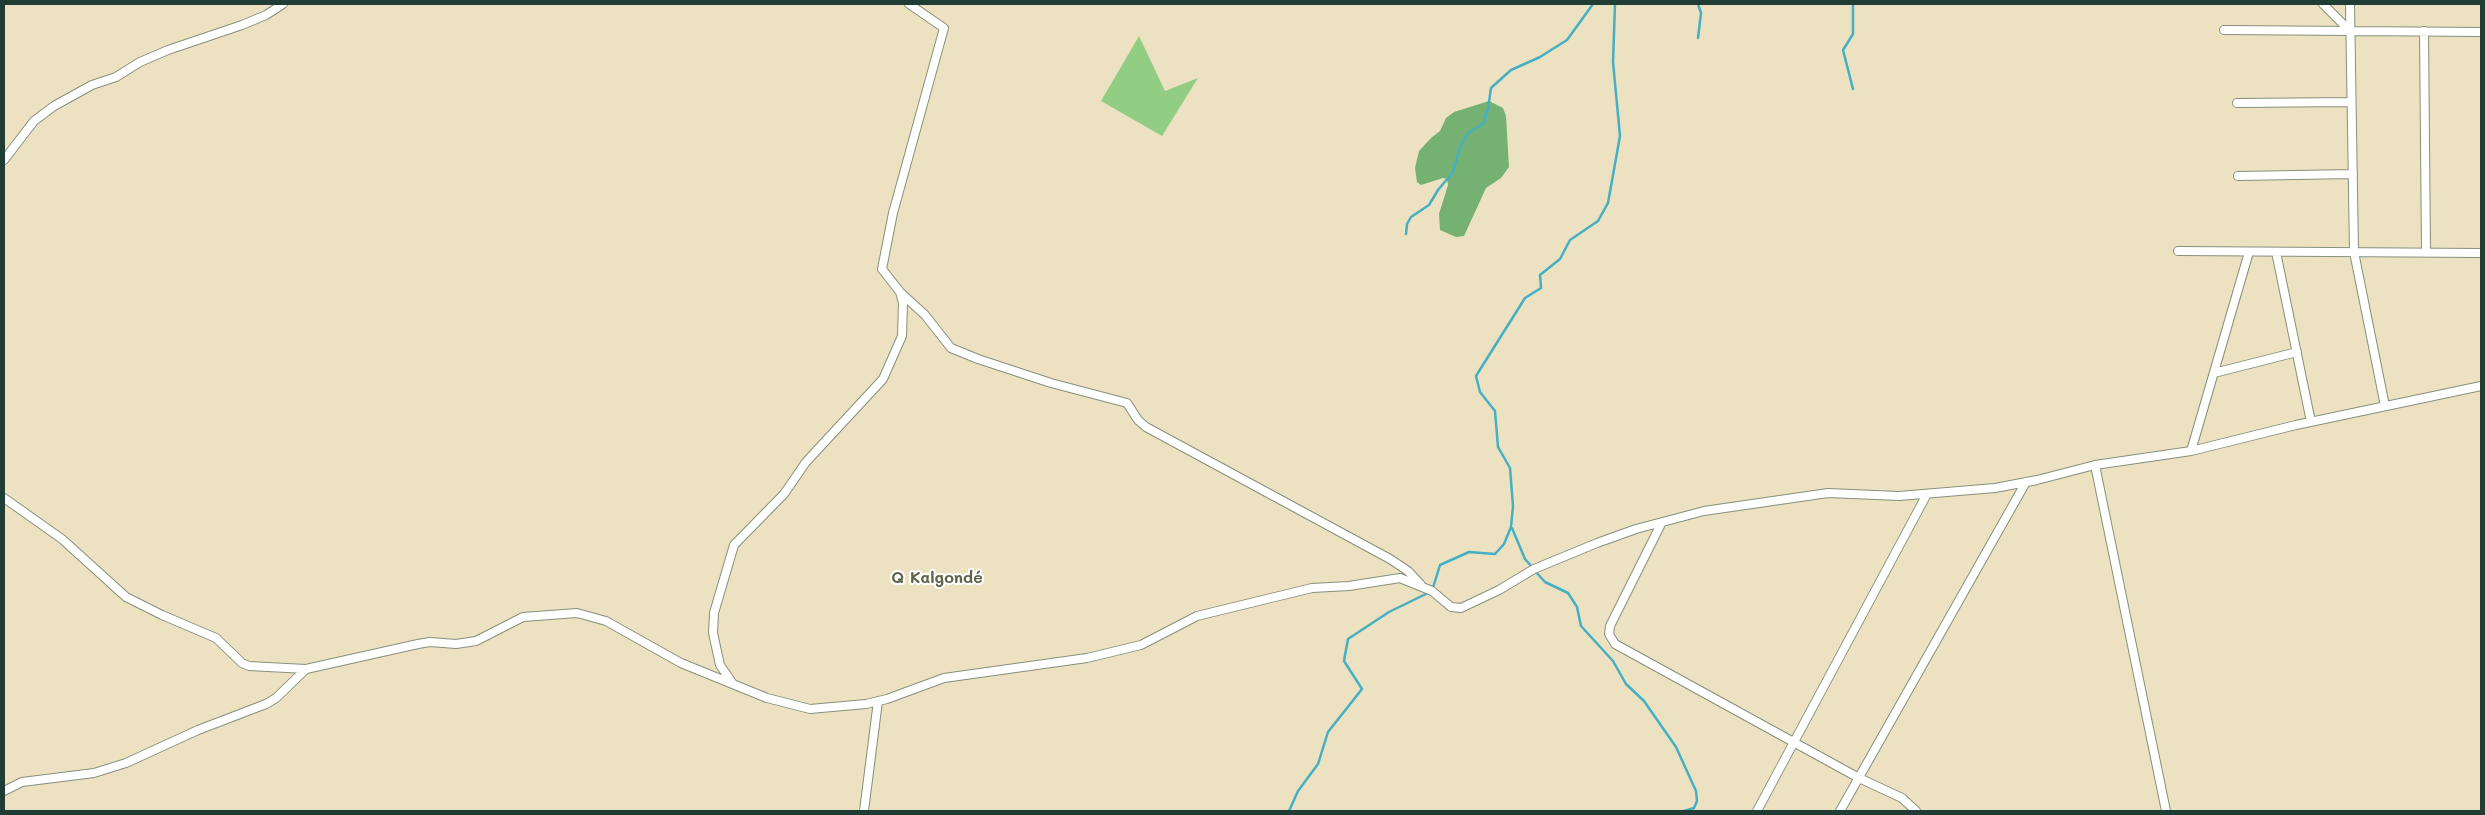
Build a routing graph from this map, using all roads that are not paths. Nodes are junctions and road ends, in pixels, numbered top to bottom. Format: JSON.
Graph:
{"nodes":[{"id":1,"x":283,"y":4,"type":"edge"},
{"id":2,"x":909,"y":4,"type":"edge"},
{"id":3,"x":2323,"y":4,"type":"edge"},
{"id":4,"x":2350,"y":4,"type":"edge"},
{"id":5,"x":2224,"y":30,"type":"dead end"},
{"id":6,"x":2350,"y":31,"type":"junction"},
{"id":7,"x":2424,"y":32,"type":"junction"},
{"id":8,"x":2481,"y":32,"type":"edge"},
{"id":9,"x":2351,"y":102,"type":"junction"},
{"id":10,"x":2237,"y":103,"type":"dead end"},
{"id":11,"x":4,"y":160,"type":"edge"},
{"id":12,"x":2352,"y":174,"type":"junction"},
{"id":13,"x":2238,"y":176,"type":"dead end"},
{"id":14,"x":2178,"y":251,"type":"dead end"},
{"id":15,"x":2249,"y":252,"type":"junction"},
{"id":16,"x":2276,"y":252,"type":"junction"},
{"id":17,"x":2354,"y":252,"type":"junction"},
{"id":18,"x":2426,"y":252,"type":"junction"},
{"id":19,"x":2481,"y":253,"type":"edge"},
{"id":20,"x":900,"y":292,"type":"junction"},
{"id":21,"x":2297,"y":352,"type":"junction"},
{"id":22,"x":2214,"y":373,"type":"junction"},
{"id":23,"x":2481,"y":386,"type":"edge"},
{"id":24,"x":2385,"y":406,"type":"junction"},
{"id":25,"x":2311,"y":422,"type":"junction"},
{"id":26,"x":2191,"y":451,"type":"junction"},
{"id":27,"x":2095,"y":465,"type":"junction"},
{"id":28,"x":2026,"y":482,"type":"junction"},
{"id":29,"x":1927,"y":494,"type":"junction"},
{"id":30,"x":4,"y":498,"type":"edge"},
{"id":31,"x":1661,"y":524,"type":"junction"},
{"id":32,"x":1422,"y":586,"type":"junction"},
{"id":33,"x":306,"y":669,"type":"junction"},
{"id":34,"x":734,"y":685,"type":"junction"},
{"id":35,"x":878,"y":701,"type":"junction"},
{"id":36,"x":1794,"y":742,"type":"junction"},
{"id":37,"x":1859,"y":778,"type":"junction"},
{"id":38,"x":4,"y":791,"type":"edge"},
{"id":39,"x":864,"y":811,"type":"edge"},
{"id":40,"x":1757,"y":811,"type":"edge"},
{"id":41,"x":1840,"y":811,"type":"edge"},
{"id":42,"x":1916,"y":811,"type":"edge"},
{"id":43,"x":2166,"y":811,"type":"edge"}],
"edges":[{"from":1,"to":11,"type":"street"},
{"from":2,"to":20,"type":"street"},
{"from":3,"to":6,"type":"street"},
{"from":4,"to":6,"type":"street"},
{"from":5,"to":6,"type":"street"},
{"from":6,"to":7,"type":"street"},
{"from":6,"to":9,"type":"street"},
{"from":7,"to":8,"type":"street"},
{"from":7,"to":18,"type":"street"},
{"from":9,"to":10,"type":"street"},
{"from":9,"to":12,"type":"street"},
{"from":12,"to":13,"type":"street"},
{"from":12,"to":17,"type":"street"},
{"from":14,"to":15,"type":"street"},
{"from":15,"to":16,"type":"street"},
{"from":15,"to":22,"type":"street"},
{"from":16,"to":17,"type":"street"},
{"from":16,"to":21,"type":"street"},
{"from":17,"to":18,"type":"street"},
{"from":17,"to":24,"type":"street"},
{"from":18,"to":19,"type":"street"},
{"from":20,"to":32,"type":"street"},
{"from":20,"to":34,"type":"street"},
{"from":21,"to":22,"type":"street"},
{"from":21,"to":25,"type":"street"},
{"from":22,"to":26,"type":"street"},
{"from":23,"to":24,"type":"street"},
{"from":24,"to":25,"type":"street"},
{"from":25,"to":26,"type":"street"},
{"from":26,"to":27,"type":"street"},
{"from":27,"to":28,"type":"street"},
{"from":27,"to":43,"type":"street"},
{"from":28,"to":29,"type":"street"},
{"from":28,"to":37,"type":"street"},
{"from":29,"to":31,"type":"street"},
{"from":29,"to":36,"type":"street"},
{"from":30,"to":33,"type":"street"},
{"from":31,"to":32,"type":"street"},
{"from":31,"to":36,"type":"street"},
{"from":32,"to":35,"type":"street"},
{"from":33,"to":34,"type":"street"},
{"from":33,"to":38,"type":"street"},
{"from":34,"to":35,"type":"street"},
{"from":35,"to":39,"type":"street"},
{"from":36,"to":37,"type":"street"},
{"from":36,"to":40,"type":"street"},
{"from":37,"to":41,"type":"street"},
{"from":37,"to":42,"type":"street"}]}
